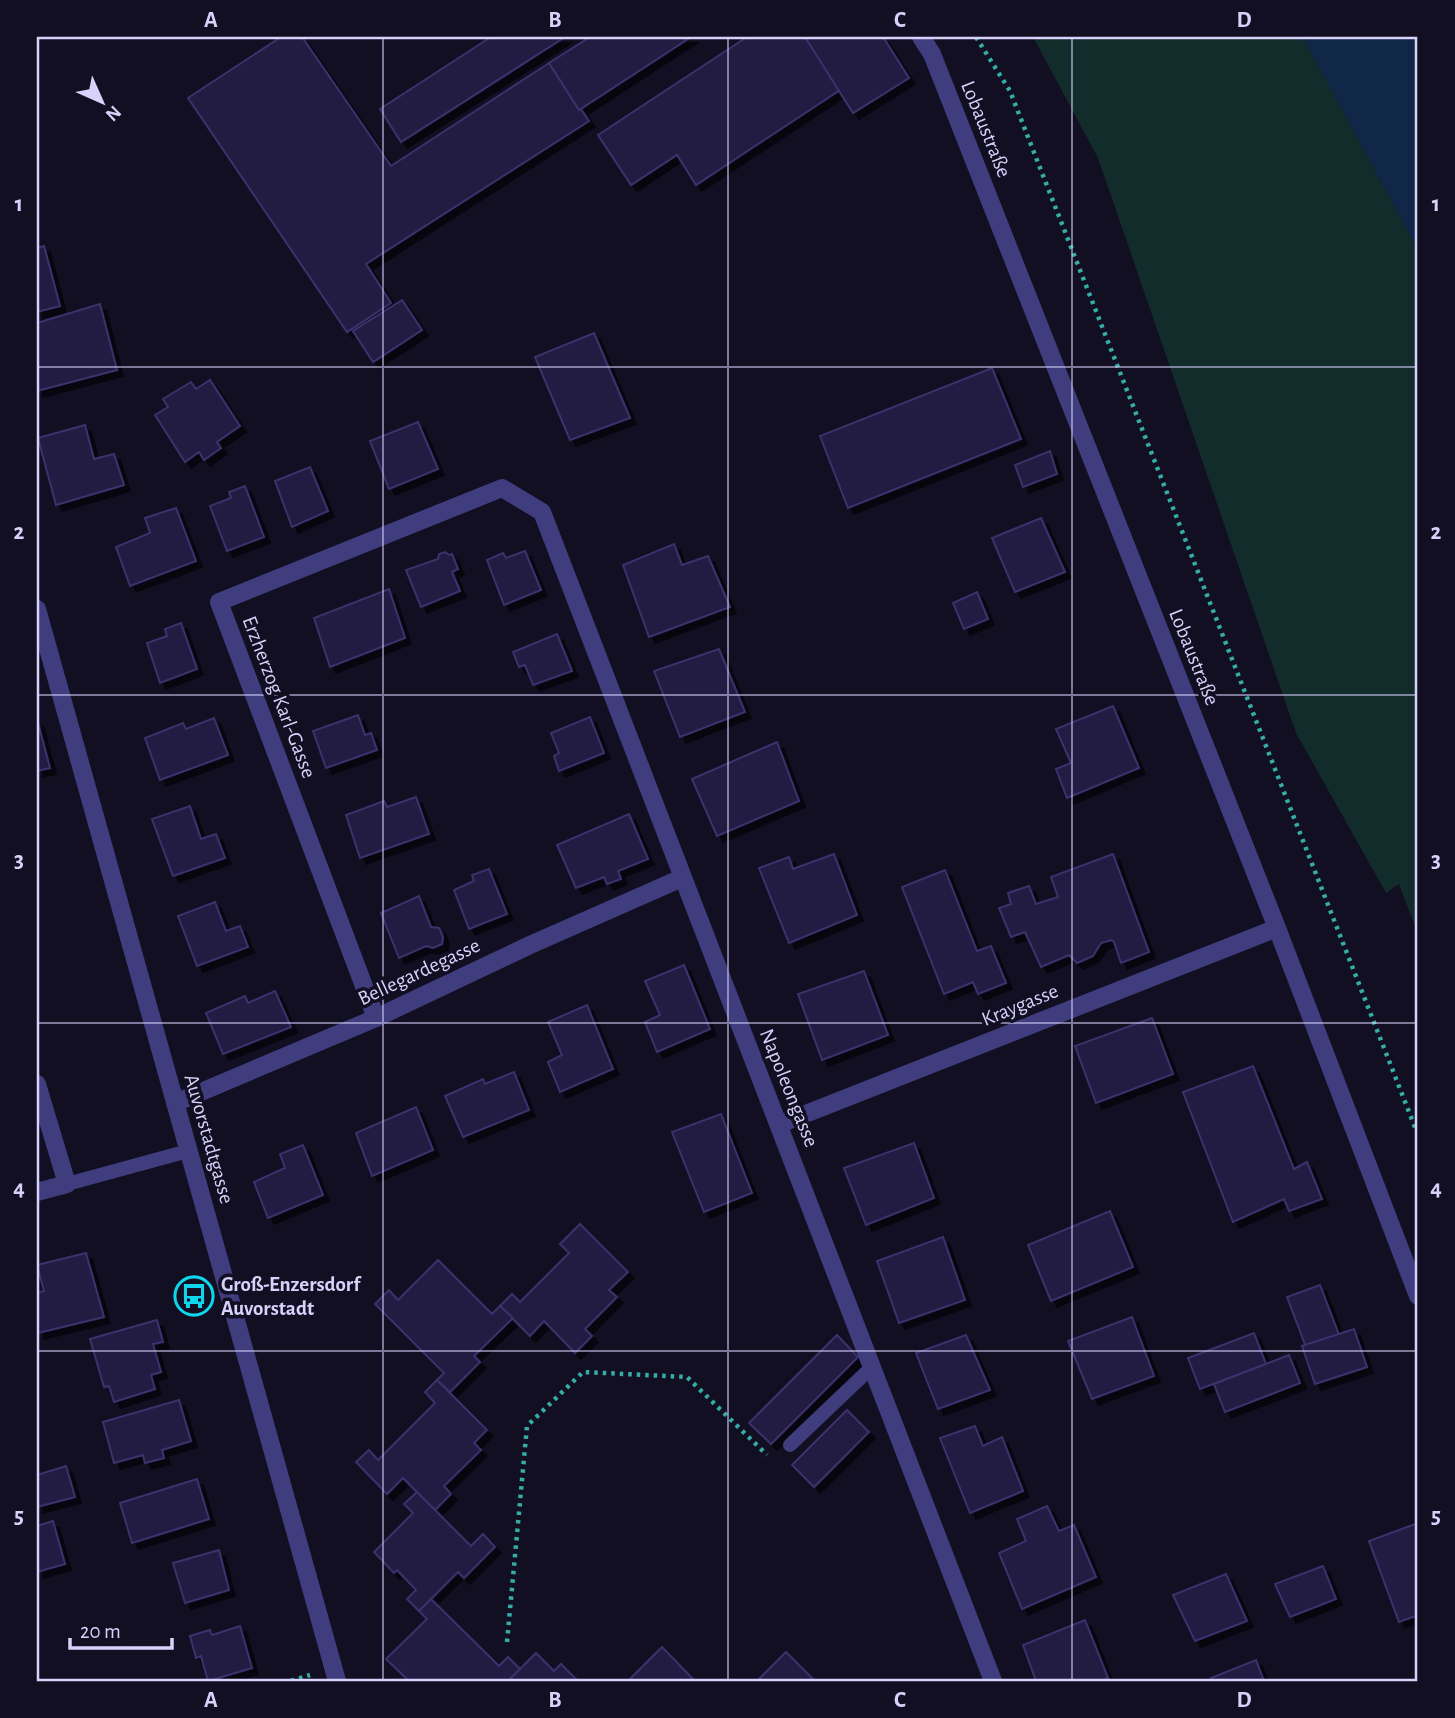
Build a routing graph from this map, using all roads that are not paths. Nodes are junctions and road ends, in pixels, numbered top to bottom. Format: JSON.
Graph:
{"nodes":[{"id":1,"x":921,"y":37,"type":"edge"},
{"id":2,"x":542,"y":512,"type":"joint"},
{"id":3,"x":37,"y":609,"type":"edge"},
{"id":4,"x":682,"y":878,"type":"junction"},
{"id":5,"x":1277,"y":928,"type":"junction"},
{"id":6,"x":376,"y":1018,"type":"junction"},
{"id":7,"x":37,"y":1084,"type":"edge"},
{"id":8,"x":175,"y":1103,"type":"junction"},
{"id":9,"x":780,"y":1124,"type":"junction"},
{"id":10,"x":188,"y":1151,"type":"junction"},
{"id":11,"x":67,"y":1184,"type":"junction"},
{"id":12,"x":37,"y":1192,"type":"edge"},
{"id":13,"x":1418,"y":1296,"type":"edge"},
{"id":14,"x":873,"y":1366,"type":"junction"},
{"id":15,"x":790,"y":1445,"type":"road end"},
{"id":16,"x":337,"y":1681,"type":"edge"},
{"id":17,"x":993,"y":1681,"type":"edge"}],
"edges":[{"from":1,"to":5,"type":"street","name":"Lobaustraße"},
{"from":2,"to":4,"type":"street","name":"Napoleongasse"},
{"from":2,"to":6,"type":"street","name":"Erzherzog Karl-Gasse"},
{"from":3,"to":8,"type":"street","name":"Auvorstadtgasse"},
{"from":4,"to":6,"type":"street","name":"Bellegardegasse"},
{"from":4,"to":9,"type":"street","name":"Napoleongasse"},
{"from":5,"to":9,"type":"street","name":"Kraygasse"},
{"from":5,"to":13,"type":"street","name":"Lobaustraße"},
{"from":6,"to":8,"type":"street","name":"Bellegardegasse"},
{"from":7,"to":11,"type":"street"},
{"from":8,"to":10,"type":"street","name":"Auvorstadtgasse"},
{"from":9,"to":14,"type":"street","name":"Napoleongasse"},
{"from":10,"to":11,"type":"lane"},
{"from":10,"to":16,"type":"street","name":"Auvorstadtgasse"},
{"from":11,"to":12,"type":"street"},
{"from":14,"to":15,"type":"lane"},
{"from":14,"to":17,"type":"street","name":"Napoleongasse"}]}
